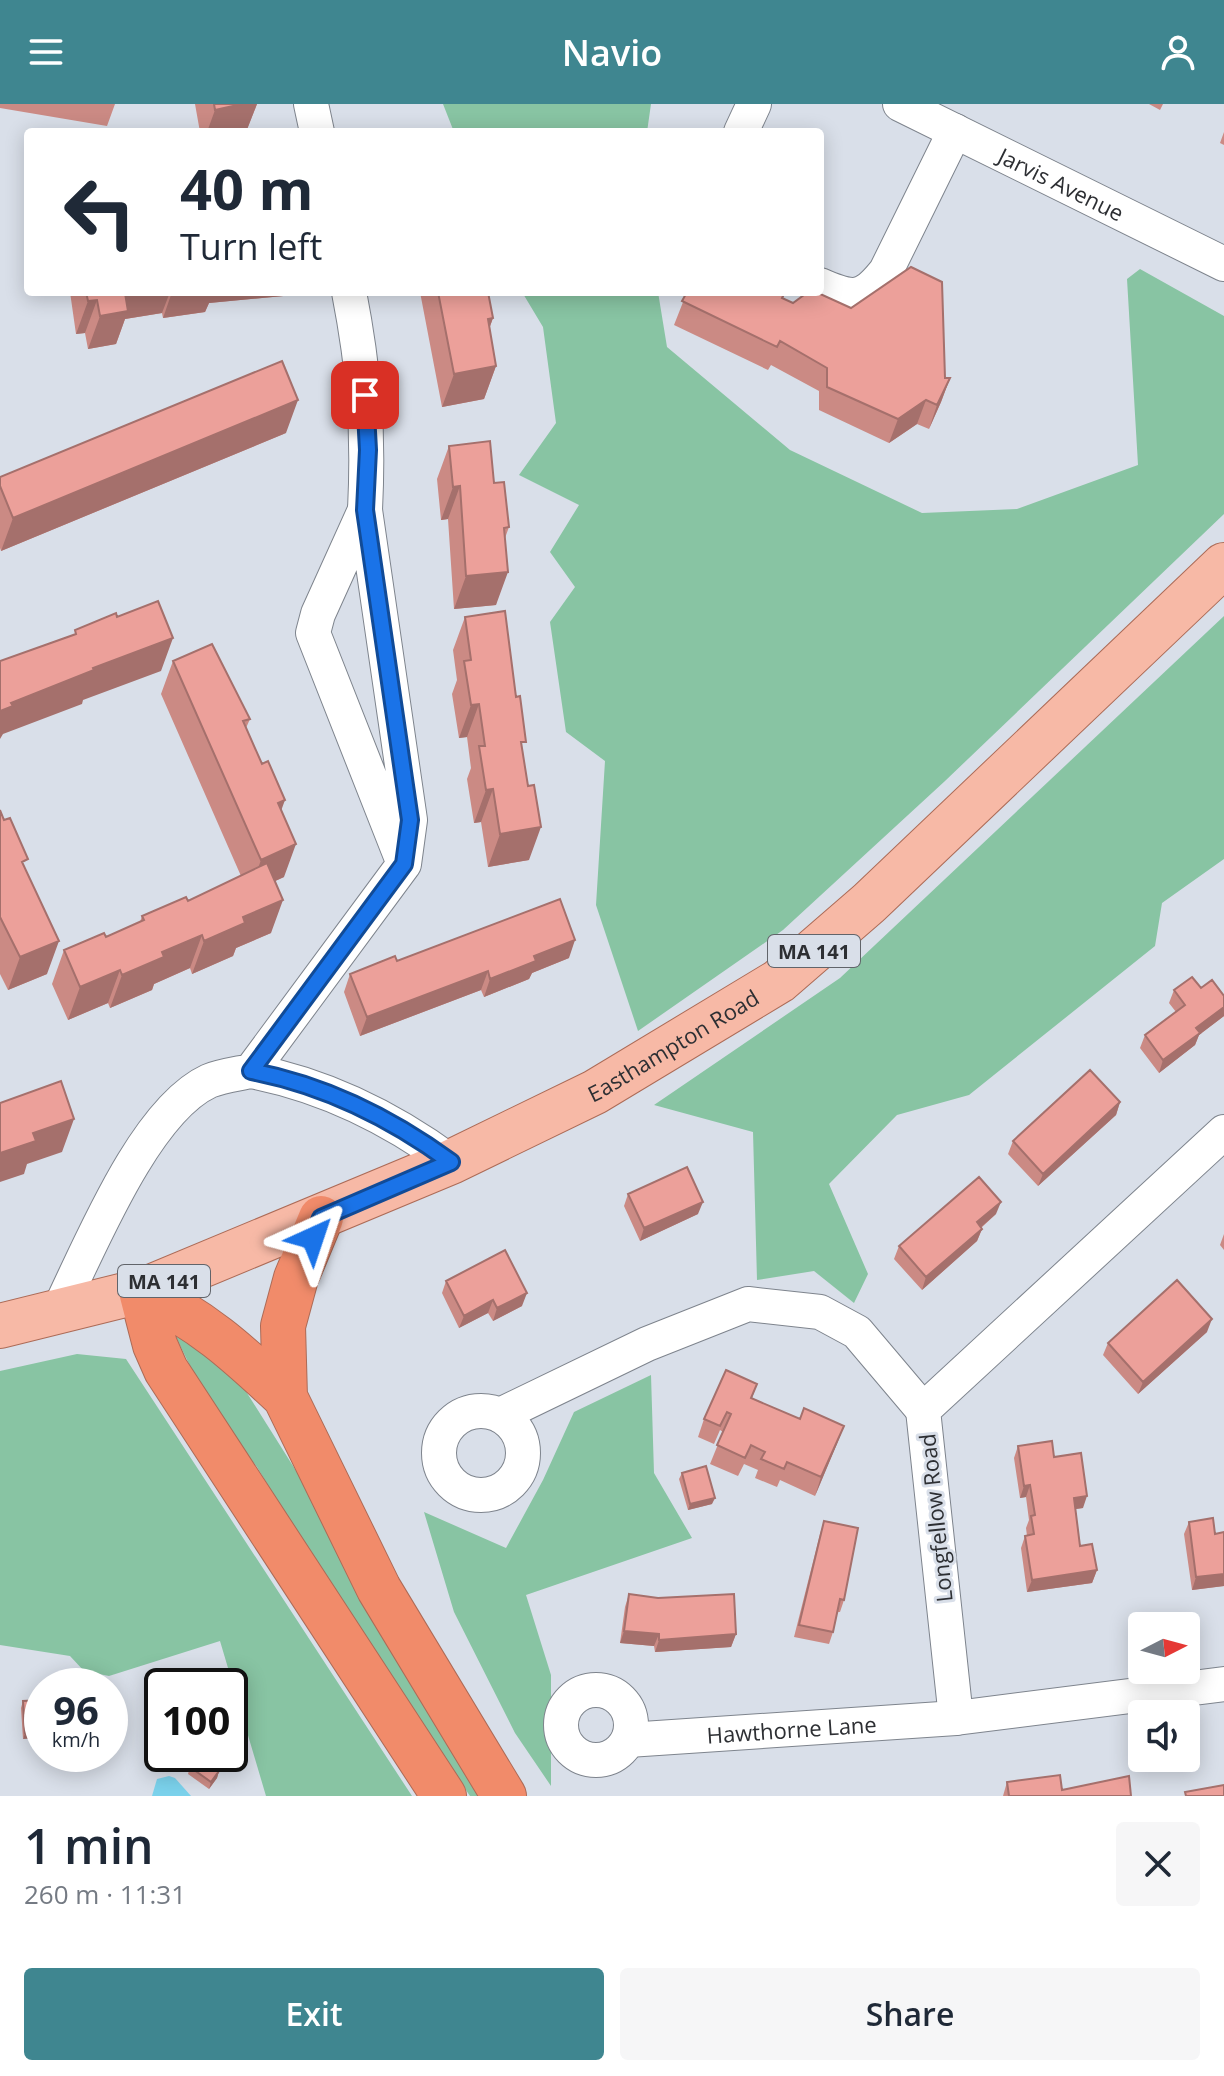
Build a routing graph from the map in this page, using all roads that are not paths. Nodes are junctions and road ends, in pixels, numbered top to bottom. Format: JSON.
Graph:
{"nodes":[{"id":1,"x":311,"y":104,"type":"edge"},
{"id":2,"x":754,"y":104,"type":"edge"},
{"id":3,"x":900,"y":104,"type":"edge"},
{"id":4,"x":316,"y":128,"type":"edge"},
{"id":5,"x":743,"y":128,"type":"edge"},
{"id":6,"x":955,"y":131,"type":"junction"},
{"id":7,"x":1224,"y":264,"type":"edge"},
{"id":8,"x":824,"y":287,"type":"edge"},
{"id":9,"x":350,"y":296,"type":"edge"},
{"id":10,"x":365,"y":510,"type":"junction"},
{"id":11,"x":1224,"y":565,"type":"edge"},
{"id":12,"x":404,"y":864,"type":"junction"},
{"id":13,"x":251,"y":1071,"type":"junction"},
{"id":14,"x":1224,"y":1132,"type":"edge"},
{"id":15,"x":451,"y":1162,"type":"junction"},
{"id":16,"x":321,"y":1218,"type":"junction"},
{"id":17,"x":141,"y":1291,"type":"junction"},
{"id":18,"x":58,"y":1312,"type":"junction"},
{"id":19,"x":0,"y":1326,"type":"edge"},
{"id":20,"x":285,"y":1397,"type":"junction"},
{"id":21,"x":923,"y":1410,"type":"junction"},
{"id":22,"x":500,"y":1415,"type":"dead end"},
{"id":23,"x":1224,"y":1684,"type":"edge"},
{"id":24,"x":956,"y":1718,"type":"junction"},
{"id":25,"x":628,"y":1740,"type":"dead end"},
{"id":26,"x":444,"y":1796,"type":"edge"},
{"id":27,"x":504,"y":1796,"type":"edge"}],
"edges":[{"from":1,"to":4,"type":"street"},
{"from":2,"to":5,"type":"street"},
{"from":3,"to":6,"type":"street","name":"Jarvis Avenue"},
{"from":6,"to":7,"type":"street","name":"Jarvis Avenue"},
{"from":6,"to":8,"type":"street"},
{"from":9,"to":10,"type":"street"},
{"from":10,"to":12,"type":"street"},
{"from":10,"to":12,"type":"street"},
{"from":11,"to":15,"type":"main road","name":"Easthampton Road","number":"MA 141"},
{"from":12,"to":13,"type":"street"},
{"from":13,"to":15,"type":"street"},
{"from":13,"to":18,"type":"street"},
{"from":14,"to":21,"type":"street","name":"Longfellow Road"},
{"from":15,"to":16,"type":"main road","name":"Easthampton Road","number":"MA 141"},
{"from":16,"to":17,"type":"main road","name":"Easthampton Road","number":"MA 141"},
{"from":16,"to":20,"type":"highway"},
{"from":17,"to":18,"type":"main road","name":"Easthampton Road","number":"MA 141"},
{"from":17,"to":20,"type":"highway"},
{"from":17,"to":26,"type":"highway"},
{"from":18,"to":19,"type":"main road","name":"Easthampton Road","number":"MA 141"},
{"from":20,"to":27,"type":"highway"},
{"from":21,"to":22,"type":"street"},
{"from":21,"to":24,"type":"street","name":"Longfellow Road"},
{"from":23,"to":24,"type":"street"},
{"from":24,"to":25,"type":"street","name":"Hawthorne Lane"}]}
